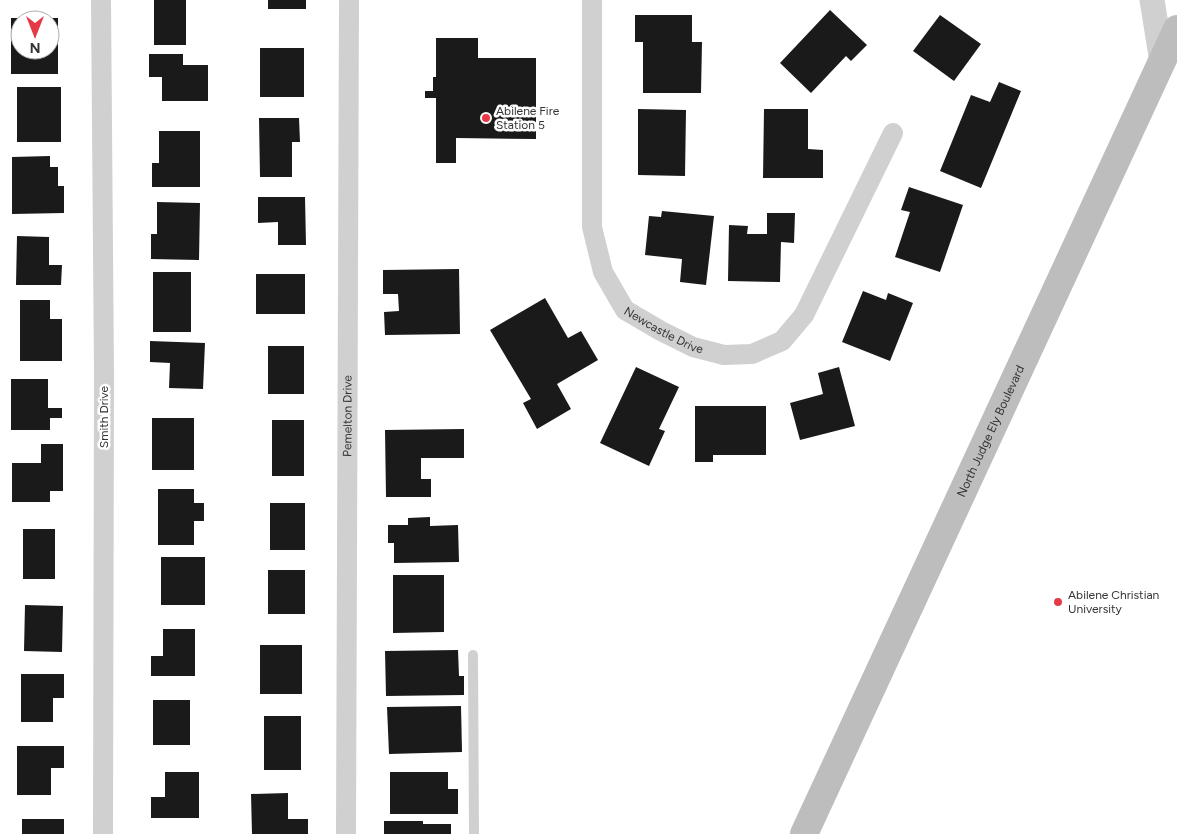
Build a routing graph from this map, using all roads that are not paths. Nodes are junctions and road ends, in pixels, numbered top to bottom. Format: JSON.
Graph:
{"nodes":[{"id":1,"x":101,"y":0,"type":"edge"},
{"id":2,"x":349,"y":0,"type":"edge"},
{"id":3,"x":592,"y":0,"type":"edge"},
{"id":4,"x":1152,"y":0,"type":"edge"},
{"id":5,"x":1177,"y":29,"type":"edge"},
{"id":6,"x":1162,"y":62,"type":"junction"},
{"id":7,"x":893,"y":133,"type":"dead end"},
{"id":8,"x":473,"y":656,"type":"dead end"},
{"id":9,"x":805,"y":833,"type":"edge"},
{"id":10,"x":103,"y":834,"type":"edge"},
{"id":11,"x":346,"y":834,"type":"edge"},
{"id":12,"x":474,"y":834,"type":"edge"}],
"edges":[{"from":1,"to":10,"type":"street","name":"Smith Drive"},
{"from":2,"to":11,"type":"street","name":"Pemelton Drive"},
{"from":3,"to":7,"type":"street","name":"Newcastle Drive"},
{"from":4,"to":6,"type":"street"},
{"from":5,"to":6,"type":"main road","name":"North Judge Ely Boulevard"},
{"from":6,"to":9,"type":"main road","name":"North Judge Ely Boulevard"},
{"from":8,"to":12,"type":"lane"}]}
